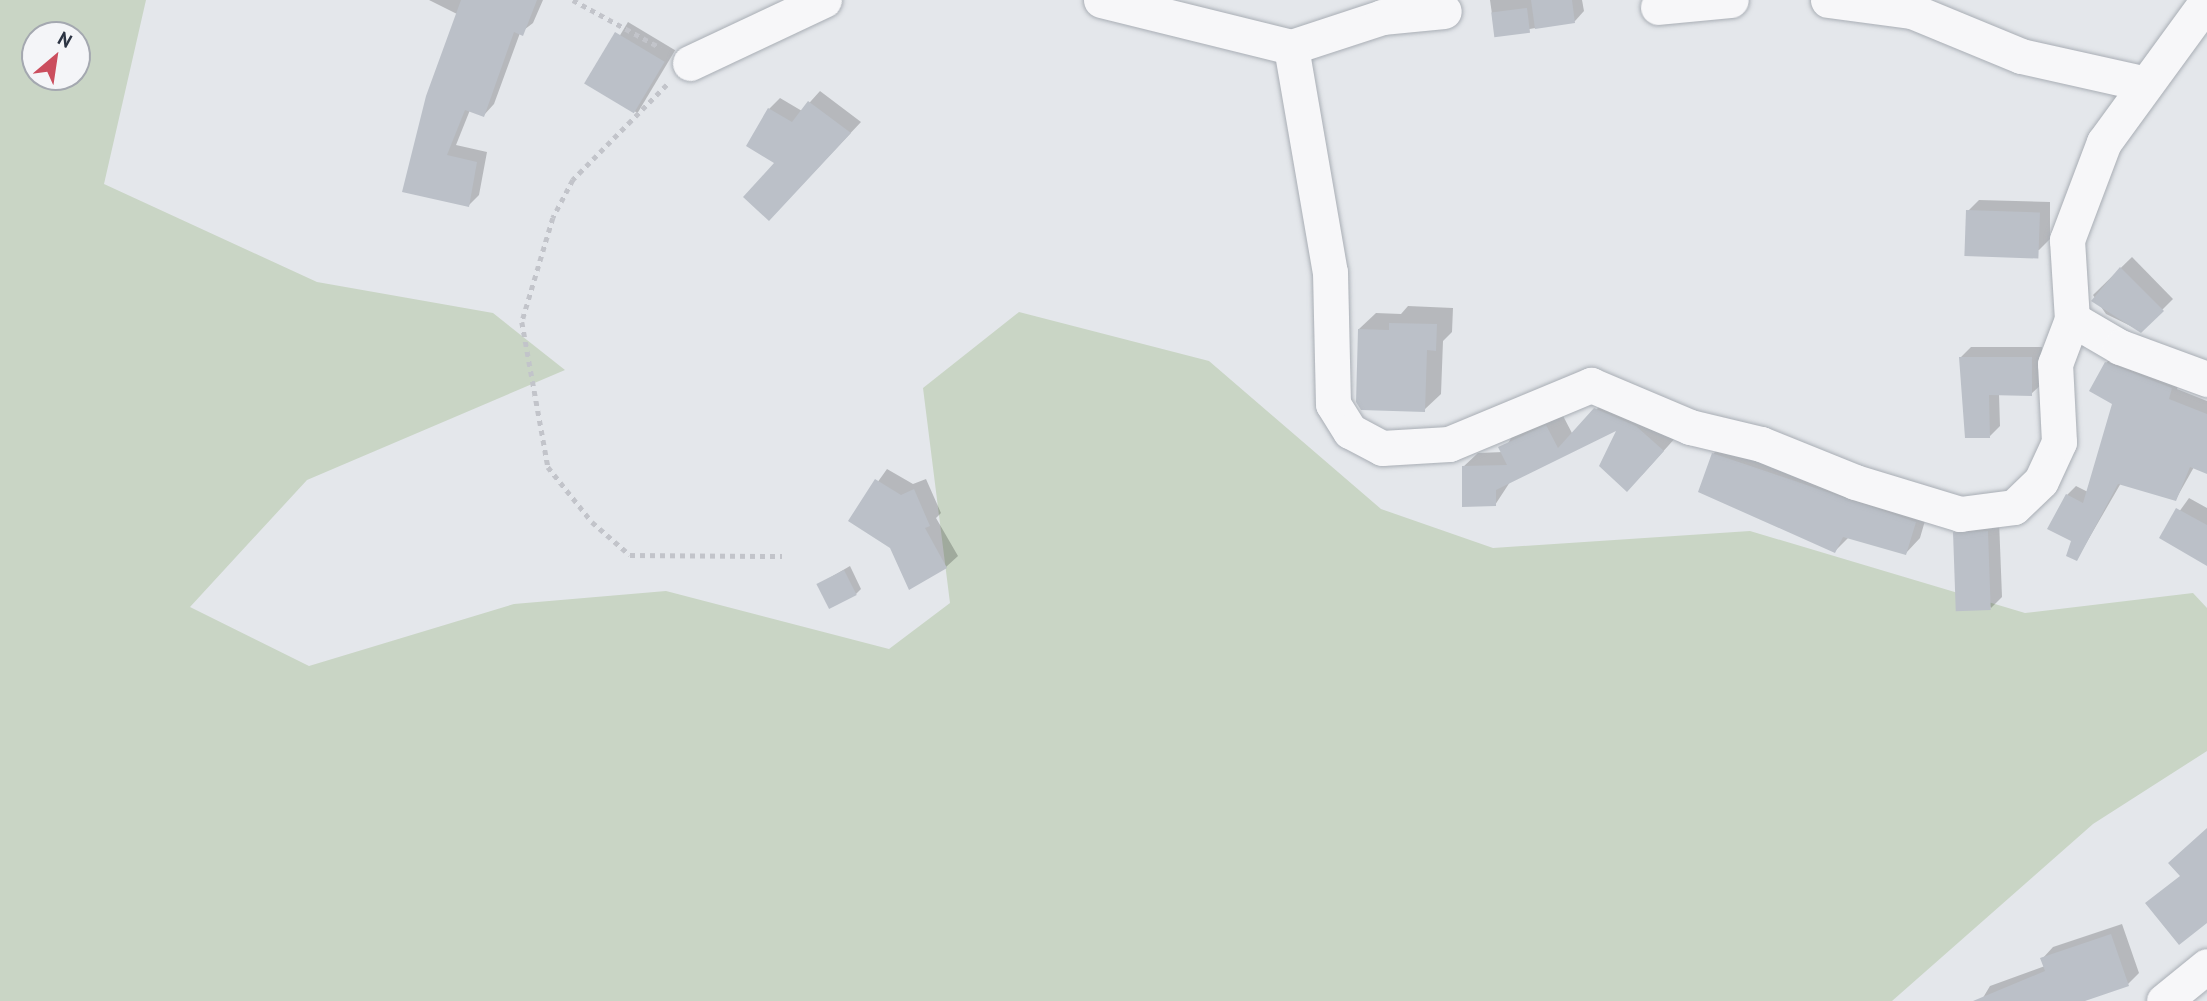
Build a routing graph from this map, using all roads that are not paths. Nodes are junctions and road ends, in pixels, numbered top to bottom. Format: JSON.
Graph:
{"nodes":[{"id":1,"x":824,"y":0,"type":"edge"},
{"id":2,"x":1101,"y":0,"type":"edge"},
{"id":3,"x":1731,"y":0,"type":"edge"},
{"id":4,"x":1828,"y":0,"type":"edge"},
{"id":5,"x":2207,"y":1,"type":"edge"},
{"id":6,"x":1658,"y":6,"type":"dead end"},
{"id":7,"x":1444,"y":11,"type":"dead end"},
{"id":8,"x":1291,"y":47,"type":"junction"},
{"id":9,"x":690,"y":63,"type":"road end"},
{"id":10,"x":2146,"y":84,"type":"junction"},
{"id":11,"x":2072,"y":319,"type":"junction"},
{"id":12,"x":2207,"y":379,"type":"edge"},
{"id":13,"x":2207,"y":966,"type":"edge"},
{"id":14,"x":2164,"y":1001,"type":"edge"}],
"edges":[{"from":1,"to":9,"type":"street"},
{"from":2,"to":8,"type":"street"},
{"from":3,"to":6,"type":"street"},
{"from":4,"to":10,"type":"street"},
{"from":5,"to":10,"type":"street"},
{"from":7,"to":8,"type":"street"},
{"from":8,"to":11,"type":"street"},
{"from":10,"to":11,"type":"street"},
{"from":11,"to":12,"type":"street"},
{"from":13,"to":14,"type":"street"}]}
